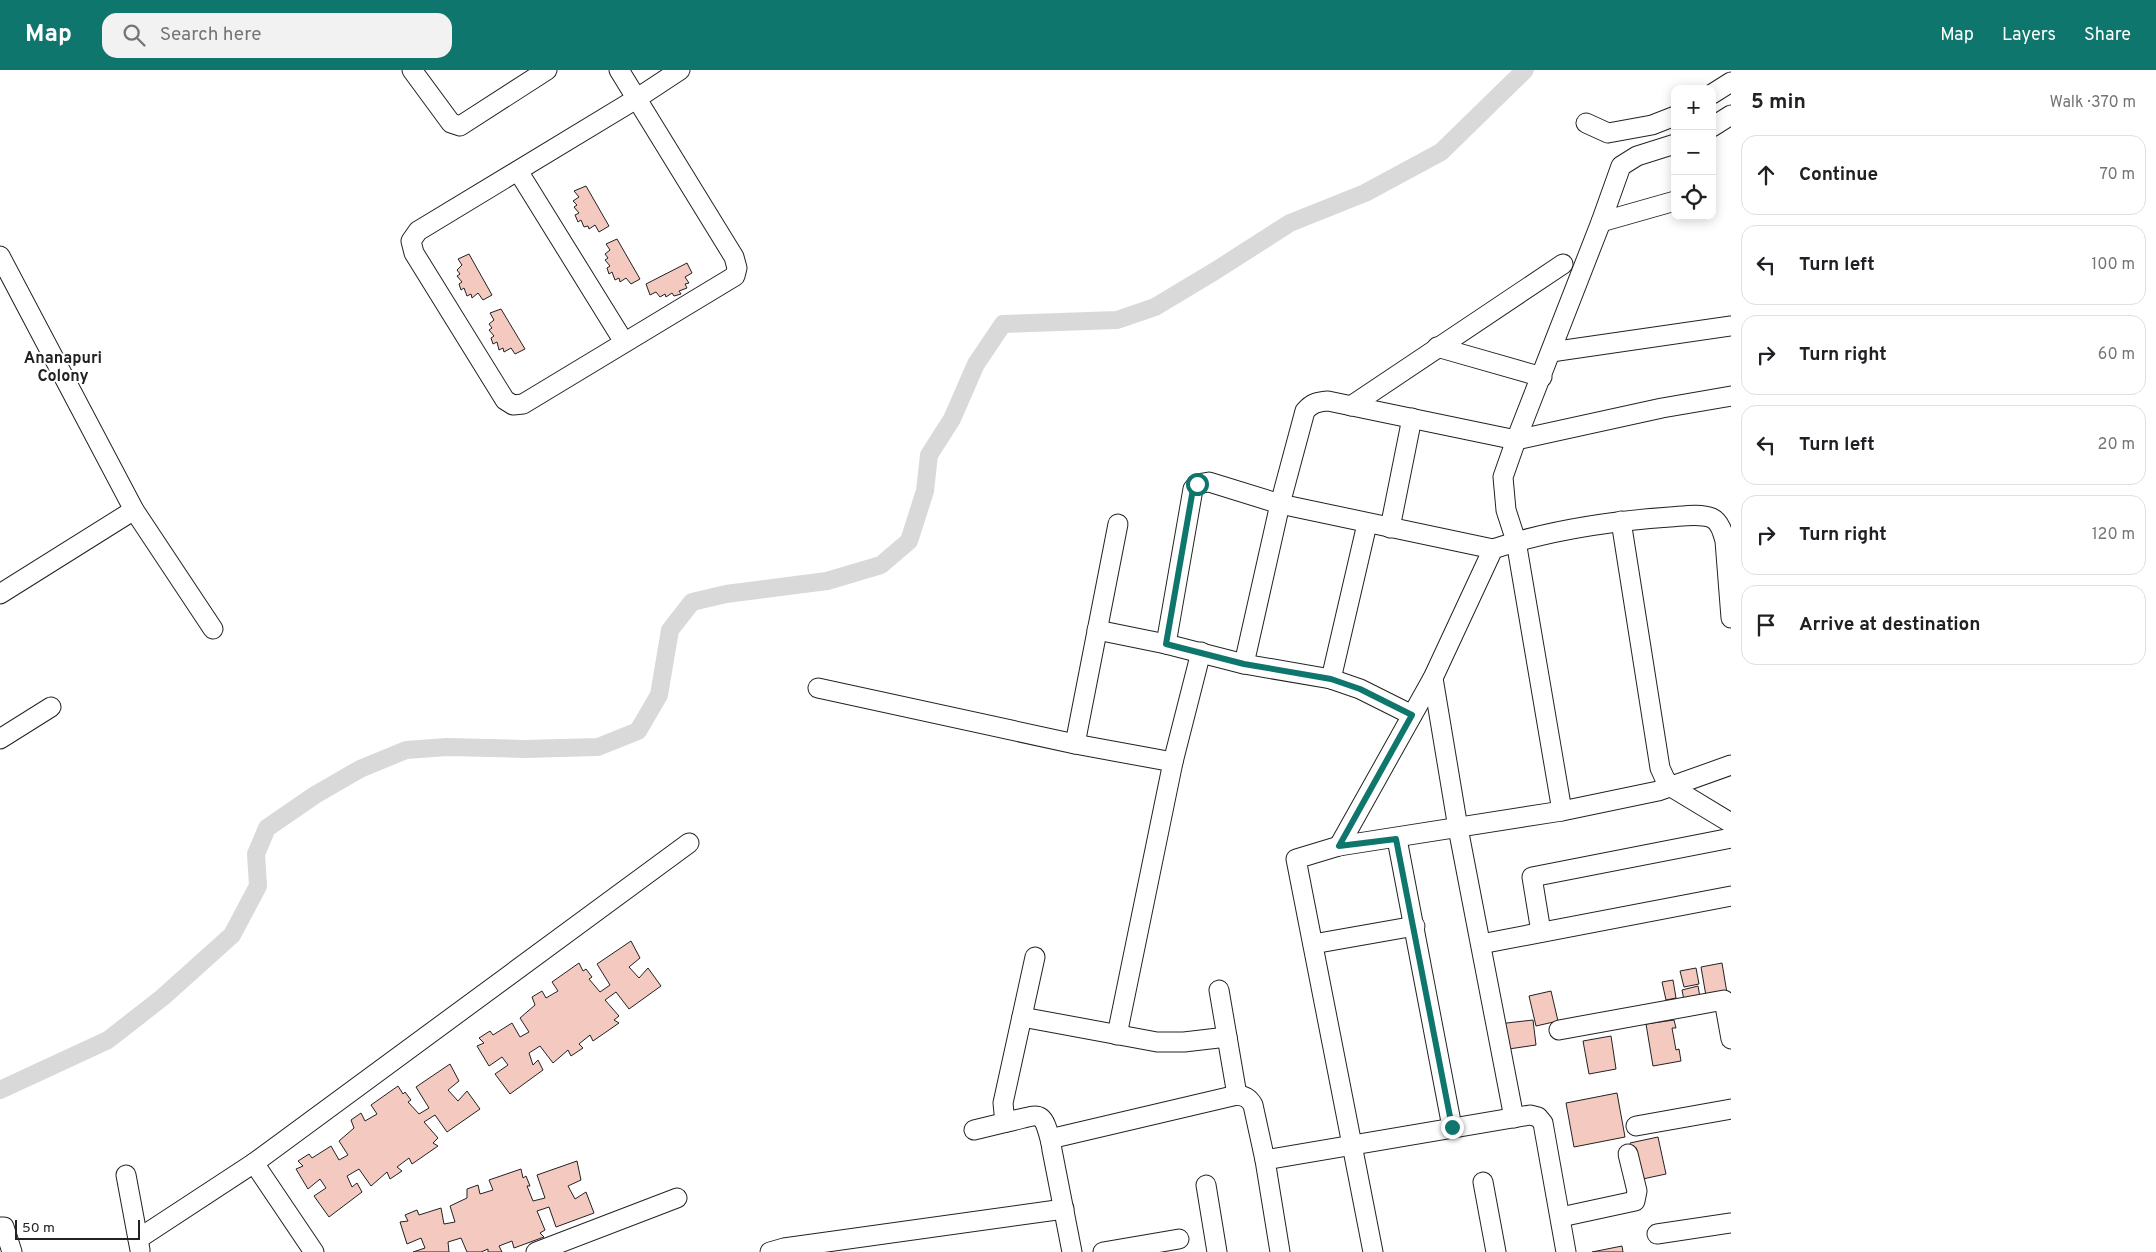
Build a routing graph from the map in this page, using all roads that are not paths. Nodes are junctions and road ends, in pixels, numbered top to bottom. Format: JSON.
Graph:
{"nodes":[{"id":1,"x":412,"y":70,"type":"edge"},
{"id":2,"x":547,"y":70,"type":"edge"},
{"id":3,"x":619,"y":70,"type":"edge"},
{"id":4,"x":680,"y":70,"type":"edge"},
{"id":5,"x":1731,"y":82,"type":"edge"},
{"id":6,"x":1716,"y":91,"type":"edge"},
{"id":7,"x":636,"y":99,"type":"junction"},
{"id":8,"x":1731,"y":116,"type":"edge"},
{"id":9,"x":1671,"y":118,"type":"edge"},
{"id":10,"x":1586,"y":124,"type":"dead end"},
{"id":11,"x":1716,"y":125,"type":"edge"},
{"id":12,"x":1671,"y":145,"type":"edge"},
{"id":13,"x":518,"y":171,"type":"junction"},
{"id":14,"x":1671,"y":201,"type":"edge"},
{"id":15,"x":1601,"y":222,"type":"junction"},
{"id":16,"x":0,"y":256,"type":"edge"},
{"id":17,"x":1563,"y":264,"type":"dead end"},
{"id":18,"x":1731,"y":326,"type":"edge"},
{"id":19,"x":624,"y":342,"type":"junction"},
{"id":20,"x":1437,"y":348,"type":"junction"},
{"id":21,"x":1552,"y":352,"type":"junction"},
{"id":22,"x":1542,"y":377,"type":"junction"},
{"id":23,"x":1731,"y":396,"type":"edge"},
{"id":24,"x":1351,"y":406,"type":"junction"},
{"id":25,"x":1412,"y":418,"type":"junction"},
{"id":26,"x":1516,"y":440,"type":"junction"},
{"id":27,"x":1280,"y":504,"type":"junction"},
{"id":28,"x":134,"y":510,"type":"junction"},
{"id":29,"x":1621,"y":521,"type":"junction"},
{"id":30,"x":1118,"y":524,"type":"dead end"},
{"id":31,"x":1367,"y":524,"type":"junction"},
{"id":32,"x":1390,"y":528,"type":"junction"},
{"id":33,"x":1516,"y":541,"type":"junction"},
{"id":34,"x":1492,"y":549,"type":"junction"},
{"id":35,"x":0,"y":594,"type":"edge"},
{"id":36,"x":1731,"y":618,"type":"edge"},
{"id":37,"x":214,"y":629,"type":"dead end"},
{"id":38,"x":1097,"y":630,"type":"junction"},
{"id":39,"x":1166,"y":644,"type":"junction"},
{"id":40,"x":1201,"y":652,"type":"junction"},
{"id":41,"x":1244,"y":664,"type":"junction"},
{"id":42,"x":1433,"y":678,"type":"junction"},
{"id":43,"x":1331,"y":679,"type":"junction"},
{"id":44,"x":818,"y":688,"type":"dead end"},
{"id":45,"x":51,"y":707,"type":"dead end"},
{"id":46,"x":1412,"y":715,"type":"junction"},
{"id":47,"x":0,"y":739,"type":"edge"},
{"id":48,"x":1075,"y":744,"type":"junction"},
{"id":49,"x":1173,"y":762,"type":"junction"},
{"id":50,"x":1731,"y":765,"type":"edge"},
{"id":51,"x":1673,"y":788,"type":"junction"},
{"id":52,"x":1562,"y":811,"type":"junction"},
{"id":53,"x":1731,"y":823,"type":"edge"},
{"id":54,"x":1458,"y":828,"type":"junction"},
{"id":55,"x":1731,"y":838,"type":"edge"},
{"id":56,"x":1396,"y":839,"type":"junction"},
{"id":57,"x":689,"y":843,"type":"dead end"},
{"id":58,"x":1339,"y":846,"type":"junction"},
{"id":59,"x":1731,"y":896,"type":"edge"},
{"id":60,"x":1415,"y":926,"type":"junction"},
{"id":61,"x":1541,"y":932,"type":"junction"},
{"id":62,"x":1313,"y":944,"type":"junction"},
{"id":63,"x":1480,"y":944,"type":"junction"},
{"id":64,"x":1035,"y":957,"type":"dead end"},
{"id":65,"x":1219,"y":990,"type":"dead end"},
{"id":66,"x":1727,"y":999,"type":"edge"},
{"id":67,"x":1022,"y":1017,"type":"junction"},
{"id":68,"x":1558,"y":1030,"type":"dead end"},
{"id":69,"x":1116,"y":1035,"type":"junction"},
{"id":70,"x":1227,"y":1037,"type":"junction"},
{"id":71,"x":1731,"y":1039,"type":"edge"},
{"id":72,"x":1237,"y":1095,"type":"junction"},
{"id":73,"x":1731,"y":1109,"type":"edge"},
{"id":74,"x":1514,"y":1118,"type":"junction"},
{"id":75,"x":1007,"y":1122,"type":"junction"},
{"id":76,"x":1636,"y":1126,"type":"dead end"},
{"id":77,"x":1452,"y":1127,"type":"junction"},
{"id":78,"x":974,"y":1130,"type":"dead end"},
{"id":79,"x":1051,"y":1142,"type":"junction"},
{"id":80,"x":1353,"y":1146,"type":"junction"},
{"id":81,"x":1628,"y":1154,"type":"dead end"},
{"id":82,"x":1265,"y":1160,"type":"junction"},
{"id":83,"x":254,"y":1164,"type":"junction"},
{"id":84,"x":126,"y":1175,"type":"dead end"},
{"id":85,"x":1483,"y":1182,"type":"dead end"},
{"id":86,"x":1206,"y":1185,"type":"dead end"},
{"id":87,"x":677,"y":1198,"type":"dead end"},
{"id":88,"x":1064,"y":1209,"type":"junction"},
{"id":89,"x":1560,"y":1218,"type":"junction"},
{"id":90,"x":1731,"y":1223,"type":"edge"},
{"id":91,"x":0,"y":1227,"type":"edge"},
{"id":92,"x":1657,"y":1234,"type":"dead end"},
{"id":93,"x":1179,"y":1239,"type":"dead end"},
{"id":94,"x":139,"y":1246,"type":"edge"},
{"id":95,"x":12,"y":1252,"type":"edge"},
{"id":96,"x":314,"y":1252,"type":"edge"},
{"id":97,"x":536,"y":1252,"type":"edge"},
{"id":98,"x":773,"y":1252,"type":"edge"},
{"id":99,"x":1072,"y":1252,"type":"edge"},
{"id":100,"x":1102,"y":1252,"type":"edge"},
{"id":101,"x":1217,"y":1252,"type":"edge"},
{"id":102,"x":1280,"y":1252,"type":"edge"},
{"id":103,"x":1374,"y":1252,"type":"edge"},
{"id":104,"x":1496,"y":1252,"type":"edge"},
{"id":105,"x":1566,"y":1252,"type":"edge"}],
"edges":[{"from":1,"to":2,"type":"street"},
{"from":3,"to":7,"type":"street"},
{"from":4,"to":7,"type":"street"},
{"from":5,"to":6,"type":"street"},
{"from":7,"to":13,"type":"street"},
{"from":7,"to":19,"type":"street"},
{"from":8,"to":11,"type":"street"},
{"from":9,"to":10,"type":"street"},
{"from":12,"to":15,"type":"street"},
{"from":13,"to":19,"type":"street"},
{"from":13,"to":19,"type":"street"},
{"from":14,"to":15,"type":"street"},
{"from":15,"to":21,"type":"street"},
{"from":16,"to":28,"type":"street"},
{"from":17,"to":20,"type":"street"},
{"from":18,"to":21,"type":"street"},
{"from":20,"to":22,"type":"street"},
{"from":20,"to":24,"type":"street"},
{"from":21,"to":22,"type":"street"},
{"from":22,"to":26,"type":"street"},
{"from":23,"to":26,"type":"street"},
{"from":24,"to":25,"type":"street"},
{"from":24,"to":27,"type":"street"},
{"from":25,"to":26,"type":"street"},
{"from":25,"to":32,"type":"street"},
{"from":26,"to":33,"type":"street"},
{"from":27,"to":31,"type":"street"},
{"from":27,"to":39,"type":"street"},
{"from":27,"to":41,"type":"street"},
{"from":28,"to":35,"type":"street"},
{"from":28,"to":37,"type":"street"},
{"from":29,"to":33,"type":"street"},
{"from":29,"to":36,"type":"street"},
{"from":29,"to":51,"type":"street"},
{"from":30,"to":38,"type":"street"},
{"from":31,"to":32,"type":"street"},
{"from":31,"to":43,"type":"street"},
{"from":32,"to":34,"type":"street"},
{"from":33,"to":34,"type":"street"},
{"from":33,"to":52,"type":"street"},
{"from":34,"to":42,"type":"street"},
{"from":38,"to":39,"type":"street"},
{"from":38,"to":48,"type":"street"},
{"from":39,"to":40,"type":"street"},
{"from":40,"to":41,"type":"street"},
{"from":40,"to":49,"type":"street"},
{"from":41,"to":43,"type":"street"},
{"from":42,"to":46,"type":"street"},
{"from":42,"to":54,"type":"street"},
{"from":43,"to":46,"type":"street"},
{"from":44,"to":48,"type":"street"},
{"from":45,"to":47,"type":"street"},
{"from":46,"to":58,"type":"street"},
{"from":48,"to":49,"type":"street"},
{"from":49,"to":69,"type":"street"},
{"from":50,"to":51,"type":"street"},
{"from":51,"to":52,"type":"street"},
{"from":51,"to":53,"type":"street"},
{"from":52,"to":54,"type":"street"},
{"from":54,"to":56,"type":"street"},
{"from":54,"to":63,"type":"street"},
{"from":55,"to":61,"type":"street"},
{"from":56,"to":58,"type":"street"},
{"from":56,"to":60,"type":"street"},
{"from":57,"to":83,"type":"street"},
{"from":58,"to":62,"type":"street"},
{"from":59,"to":61,"type":"street"},
{"from":60,"to":62,"type":"street"},
{"from":60,"to":77,"type":"street"},
{"from":61,"to":63,"type":"street"},
{"from":62,"to":80,"type":"street"},
{"from":63,"to":74,"type":"street"},
{"from":64,"to":67,"type":"street"},
{"from":65,"to":70,"type":"street"},
{"from":66,"to":68,"type":"street"},
{"from":66,"to":71,"type":"street"},
{"from":67,"to":69,"type":"street"},
{"from":67,"to":75,"type":"street"},
{"from":69,"to":70,"type":"street"},
{"from":70,"to":72,"type":"street"},
{"from":72,"to":79,"type":"street"},
{"from":72,"to":82,"type":"street"},
{"from":73,"to":76,"type":"street"},
{"from":74,"to":77,"type":"street"},
{"from":74,"to":89,"type":"street"},
{"from":75,"to":78,"type":"street"},
{"from":75,"to":79,"type":"street"},
{"from":77,"to":80,"type":"street"},
{"from":79,"to":88,"type":"street"},
{"from":80,"to":82,"type":"street"},
{"from":80,"to":103,"type":"street"},
{"from":81,"to":89,"type":"street"},
{"from":82,"to":102,"type":"street"},
{"from":83,"to":94,"type":"street"},
{"from":83,"to":96,"type":"street"},
{"from":84,"to":94,"type":"street"},
{"from":85,"to":104,"type":"street"},
{"from":86,"to":101,"type":"street"},
{"from":87,"to":97,"type":"street"},
{"from":88,"to":98,"type":"street"},
{"from":88,"to":99,"type":"street"},
{"from":89,"to":105,"type":"street"},
{"from":90,"to":92,"type":"street"},
{"from":91,"to":95,"type":"street"},
{"from":93,"to":100,"type":"street"}]}
